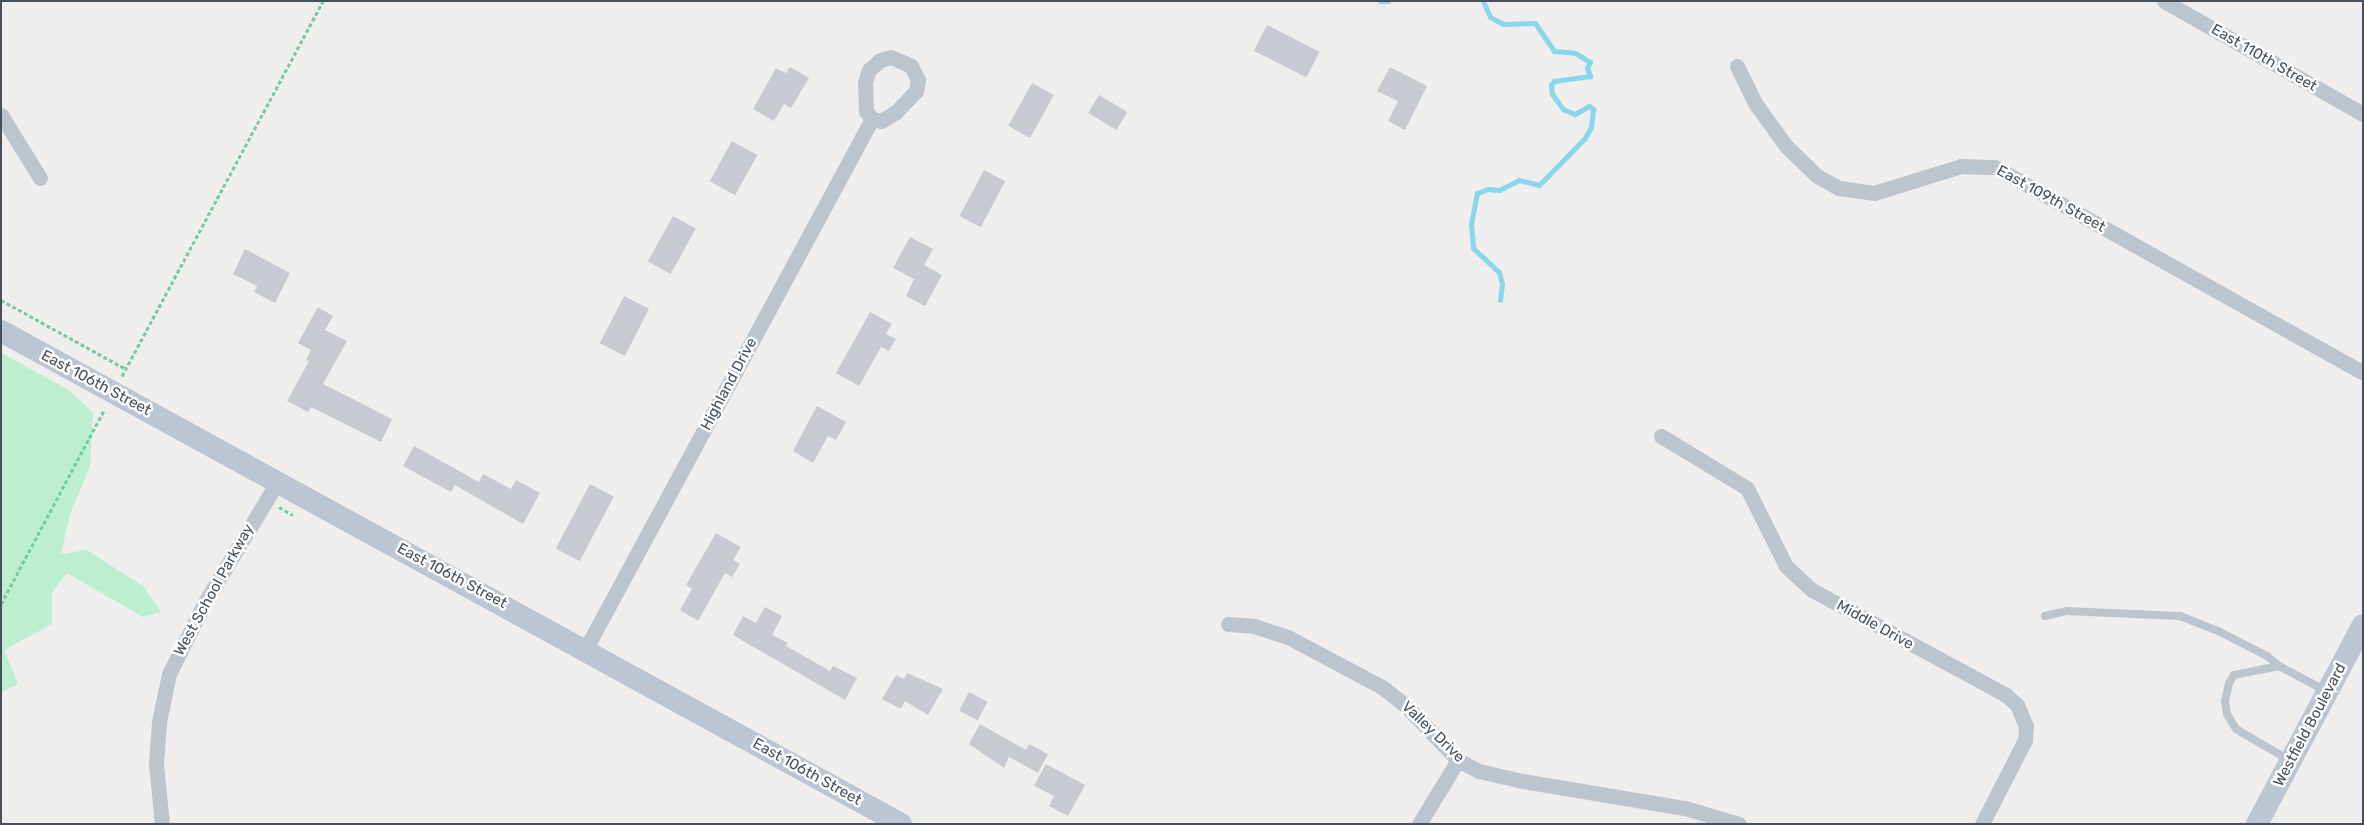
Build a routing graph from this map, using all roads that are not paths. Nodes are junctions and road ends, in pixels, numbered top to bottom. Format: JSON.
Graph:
{"nodes":[{"id":1,"x":2164,"y":1,"type":"edge"},
{"id":2,"x":1737,"y":66,"type":"dead end"},
{"id":3,"x":2363,"y":114,"type":"edge"},
{"id":4,"x":1,"y":115,"type":"edge"},
{"id":5,"x":872,"y":119,"type":"dead end"},
{"id":6,"x":40,"y":178,"type":"dead end"},
{"id":7,"x":1,"y":331,"type":"edge"},
{"id":8,"x":2363,"y":373,"type":"edge"},
{"id":9,"x":1661,"y":436,"type":"dead end"},
{"id":10,"x":278,"y":481,"type":"junction"},
{"id":11,"x":2045,"y":616,"type":"dead end"},
{"id":12,"x":1228,"y":624,"type":"dead end"},
{"id":13,"x":2363,"y":625,"type":"edge"},
{"id":14,"x":585,"y":650,"type":"junction"},
{"id":15,"x":2279,"y":666,"type":"junction"},
{"id":16,"x":2327,"y":692,"type":"junction"},
{"id":17,"x":1458,"y":760,"type":"junction"},
{"id":18,"x":2290,"y":761,"type":"junction"},
{"id":19,"x":162,"y":824,"type":"edge"},
{"id":20,"x":901,"y":824,"type":"edge"},
{"id":21,"x":1419,"y":824,"type":"edge"},
{"id":22,"x":1739,"y":824,"type":"edge"},
{"id":23,"x":1982,"y":824,"type":"edge"},
{"id":24,"x":2257,"y":824,"type":"edge"}],
"edges":[{"from":1,"to":3,"type":"street","name":"East 110th Street"},
{"from":2,"to":8,"type":"street","name":"East 109th Street"},
{"from":4,"to":6,"type":"street"},
{"from":5,"to":14,"type":"street","name":"Highland Drive"},
{"from":7,"to":10,"type":"street","name":"East 106th Street"},
{"from":9,"to":23,"type":"street","name":"Middle Drive"},
{"from":10,"to":14,"type":"street","name":"East 106th Street"},
{"from":10,"to":19,"type":"street","name":"West School Parkway"},
{"from":11,"to":15,"type":"lane"},
{"from":12,"to":17,"type":"street","name":"Valley Drive"},
{"from":13,"to":16,"type":"street","name":"Westfield Boulevard"},
{"from":14,"to":20,"type":"street","name":"East 106th Street"},
{"from":15,"to":16,"type":"lane"},
{"from":15,"to":18,"type":"lane"},
{"from":16,"to":18,"type":"street","name":"Westfield Boulevard"},
{"from":17,"to":21,"type":"street"},
{"from":17,"to":22,"type":"street","name":"Valley Drive"},
{"from":18,"to":24,"type":"street","name":"Westfield Boulevard"}]}
